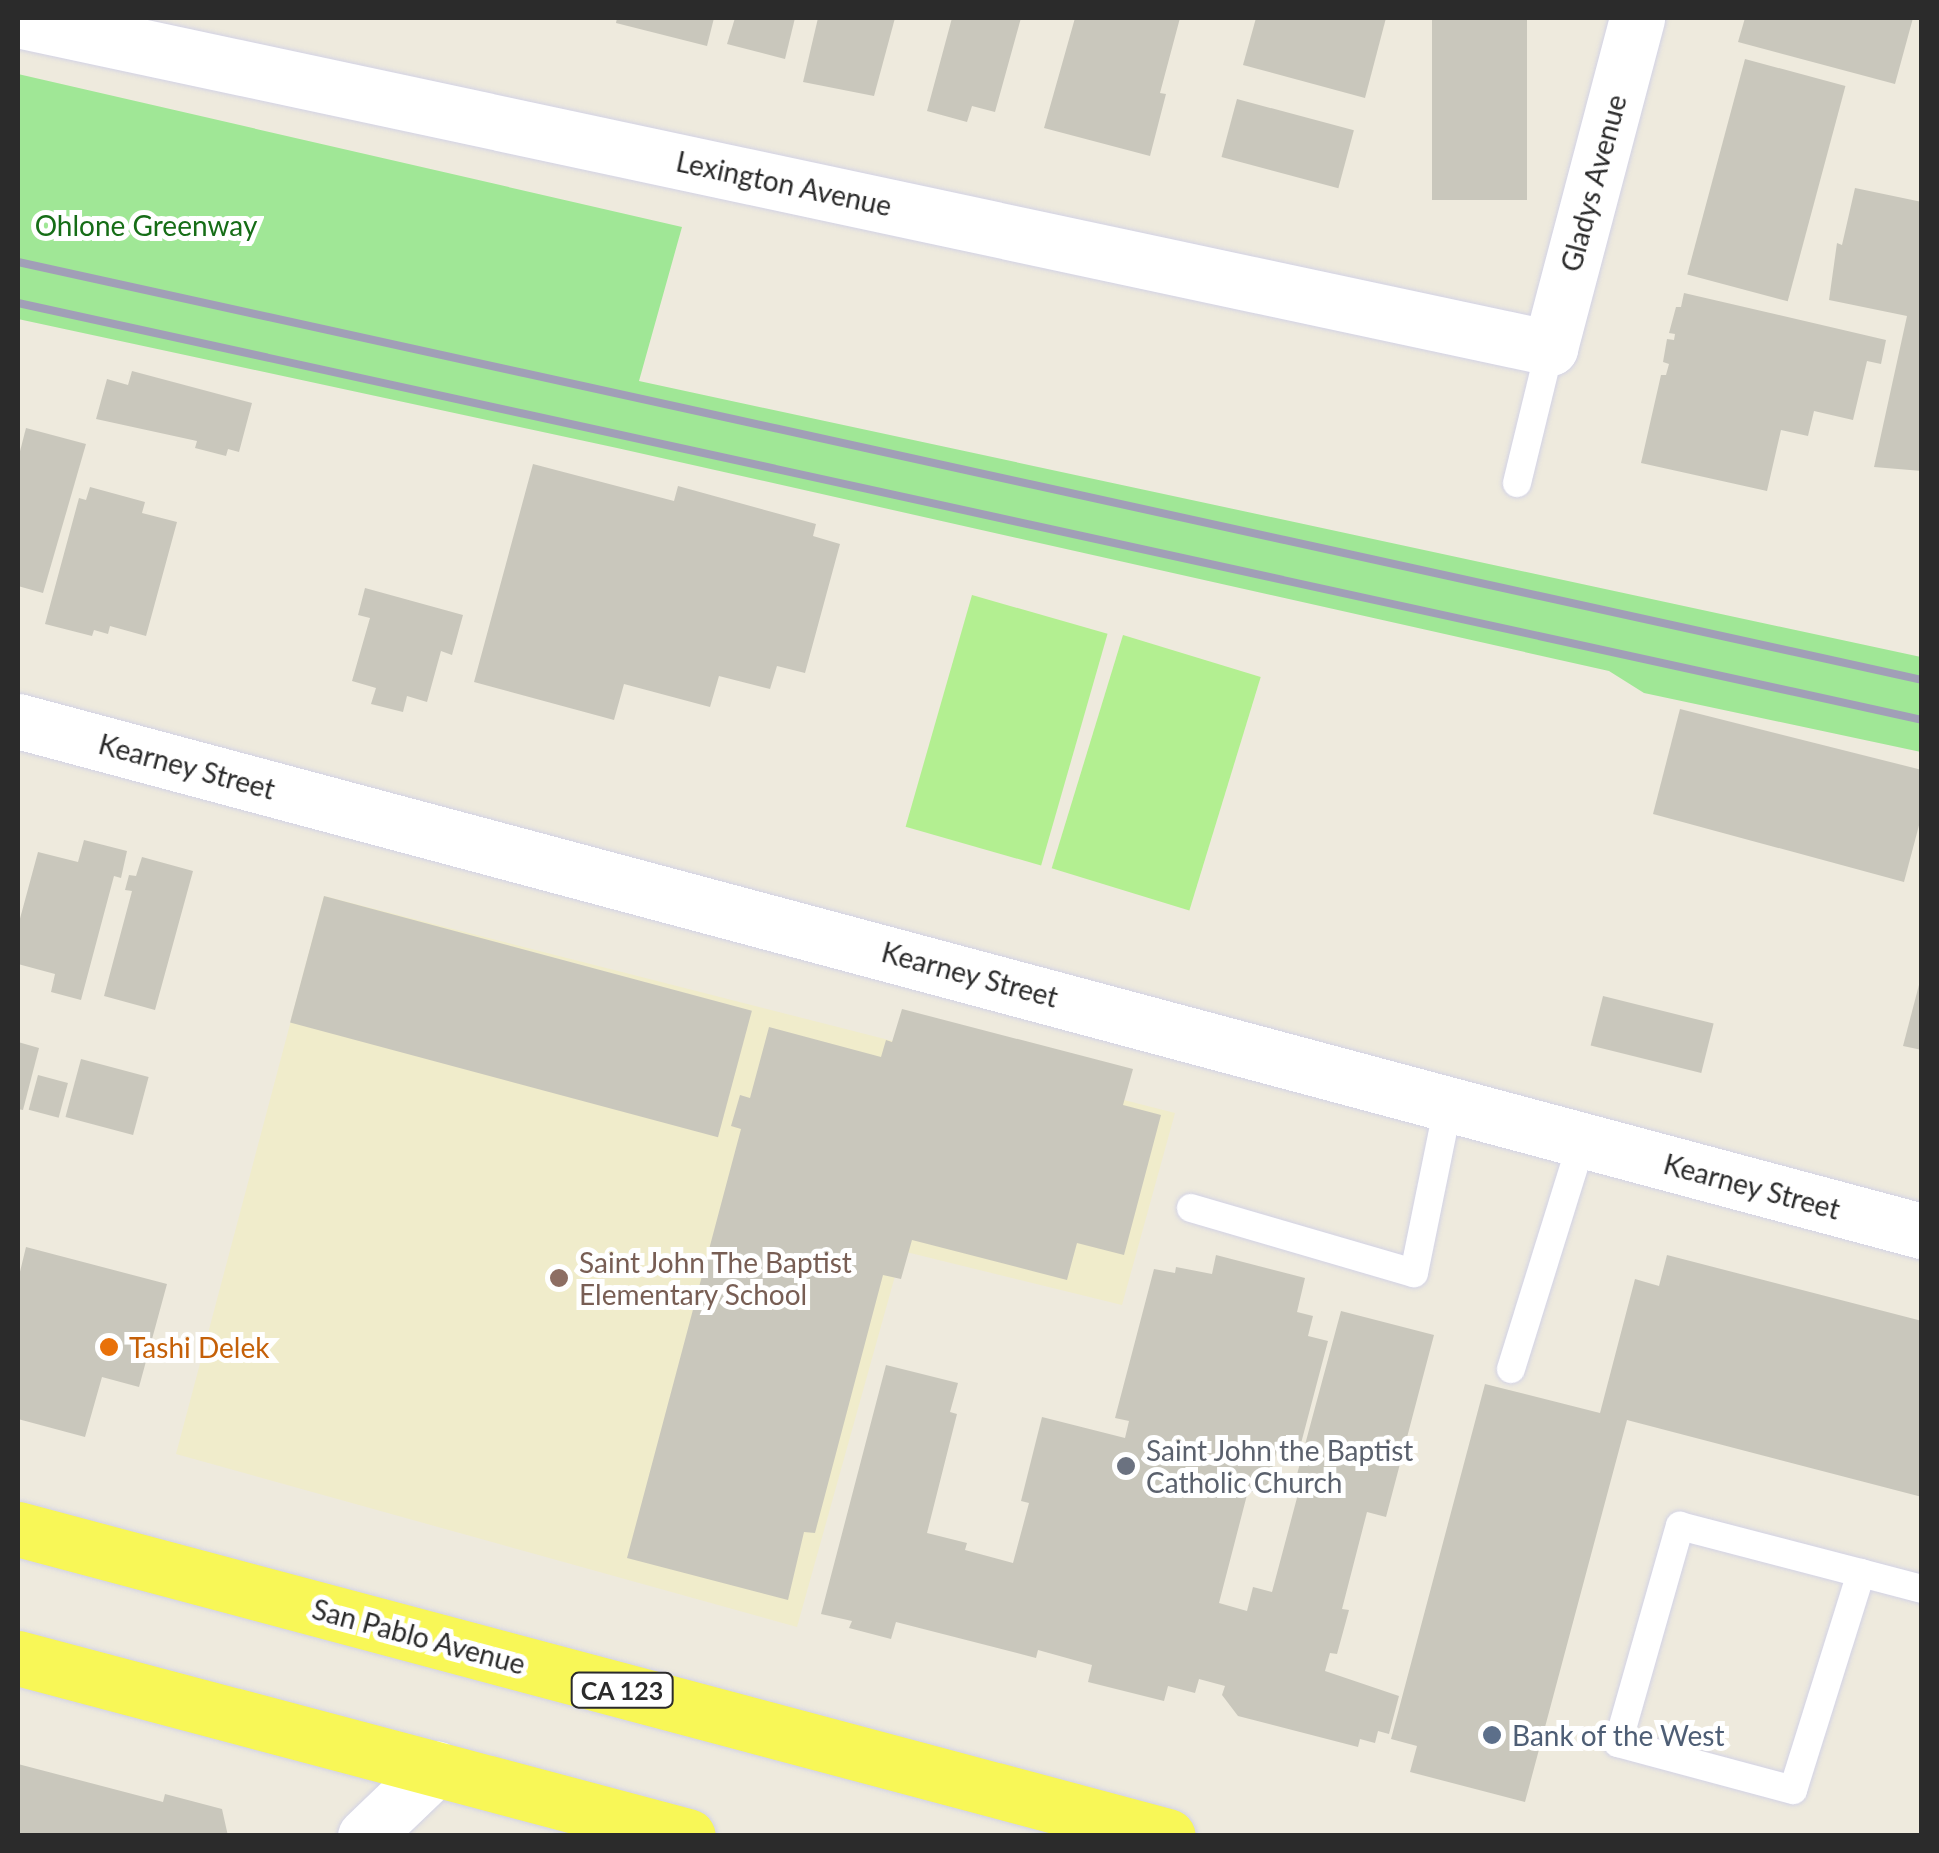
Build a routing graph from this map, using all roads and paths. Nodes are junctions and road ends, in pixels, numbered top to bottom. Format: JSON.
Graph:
{"nodes":[{"id":1,"x":1637,"y":18,"type":"edge"},
{"id":2,"x":18,"y":20,"type":"edge"},
{"id":3,"x":1550,"y":348,"type":"junction"},
{"id":4,"x":1517,"y":483,"type":"dead end"},
{"id":5,"x":18,"y":721,"type":"edge"},
{"id":6,"x":1448,"y":1106,"type":"junction"},
{"id":7,"x":1582,"y":1142,"type":"junction"},
{"id":8,"x":1191,"y":1208,"type":"dead end"},
{"id":9,"x":1922,"y":1231,"type":"edge"},
{"id":10,"x":1511,"y":1368,"type":"dead end"},
{"id":11,"x":18,"y":1529,"type":"edge"},
{"id":12,"x":1861,"y":1573,"type":"junction"},
{"id":13,"x":1922,"y":1589,"type":"edge"},
{"id":14,"x":18,"y":1658,"type":"edge"},
{"id":15,"x":436,"y":1768,"type":"junction"},
{"id":16,"x":366,"y":1836,"type":"edge"},
{"id":17,"x":688,"y":1836,"type":"edge"},
{"id":18,"x":1168,"y":1836,"type":"edge"}],
"edges":[{"from":1,"to":3,"type":"street","name":"Gladys Avenue"},
{"from":2,"to":3,"type":"street","name":"Lexington Avenue"},
{"from":3,"to":4,"type":"lane"},
{"from":5,"to":6,"type":"street","name":"Kearney Street"},
{"from":6,"to":7,"type":"street","name":"Kearney Street"},
{"from":6,"to":8,"type":"lane"},
{"from":7,"to":9,"type":"street","name":"Kearney Street"},
{"from":7,"to":10,"type":"lane"},
{"from":11,"to":18,"type":"main road","name":"San Pablo Avenue","number":"CA 123"},
{"from":12,"to":12,"type":"lane"},
{"from":12,"to":13,"type":"lane"},
{"from":14,"to":15,"type":"main road"},
{"from":15,"to":16,"type":"street"},
{"from":15,"to":17,"type":"main road"}]}
